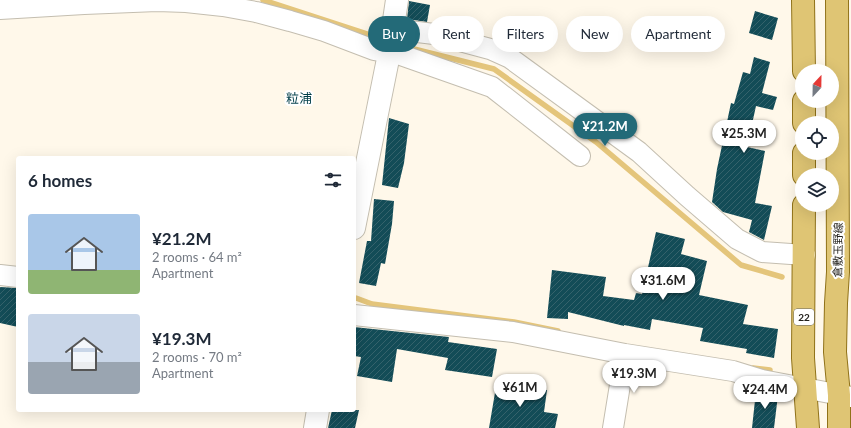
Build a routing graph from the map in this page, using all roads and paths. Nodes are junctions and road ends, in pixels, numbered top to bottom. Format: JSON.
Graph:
{"nodes":[{"id":1,"x":397,"y":0,"type":"edge"},
{"id":2,"x":803,"y":0,"type":"edge"},
{"id":3,"x":838,"y":0,"type":"edge"},
{"id":4,"x":0,"y":9,"type":"edge"},
{"id":5,"x":395,"y":16,"type":"edge"},
{"id":6,"x":420,"y":36,"type":"edge"},
{"id":7,"x":368,"y":48,"type":"edge"},
{"id":8,"x":389,"y":52,"type":"edge"},
{"id":9,"x":400,"y":52,"type":"edge"},
{"id":10,"x":804,"y":64,"type":"edge"},
{"id":11,"x":580,"y":156,"type":"dead end"},
{"id":12,"x":804,"y":212,"type":"edge"},
{"id":13,"x":356,"y":218,"type":"edge"},
{"id":14,"x":805,"y":255,"type":"junction"},
{"id":15,"x":845,"y":272,"type":"edge"},
{"id":16,"x":0,"y":275,"type":"edge"},
{"id":17,"x":16,"y":277,"type":"edge"},
{"id":18,"x":356,"y":314,"type":"edge"},
{"id":19,"x":625,"y":354,"type":"junction"},
{"id":20,"x":806,"y":388,"type":"junction"},
{"id":21,"x":845,"y":396,"type":"edge"},
{"id":22,"x":318,"y":412,"type":"edge"},
{"id":23,"x":315,"y":428,"type":"edge"},
{"id":24,"x":613,"y":428,"type":"edge"},
{"id":25,"x":808,"y":428,"type":"edge"},
{"id":26,"x":839,"y":428,"type":"edge"}],
"edges":[{"from":1,"to":5,"type":"street"},
{"from":2,"to":10,"type":"main road"},
{"from":3,"to":15,"type":"main road","name":"倉敷玉野線"},
{"from":4,"to":7,"type":"street"},
{"from":6,"to":14,"type":"street"},
{"from":8,"to":13,"type":"street"},
{"from":9,"to":11,"type":"street"},
{"from":12,"to":14,"type":"main road","number":"22"},
{"from":14,"to":20,"type":"main road","number":"22"},
{"from":15,"to":21,"type":"main road","name":"倉敷玉野線"},
{"from":16,"to":17,"type":"street"},
{"from":18,"to":19,"type":"street"},
{"from":19,"to":20,"type":"street"},
{"from":19,"to":24,"type":"street"},
{"from":20,"to":21,"type":"street"},
{"from":20,"to":25,"type":"main road","number":"22"},
{"from":21,"to":26,"type":"main road","name":"倉敷玉野線"},
{"from":22,"to":23,"type":"street"}]}
